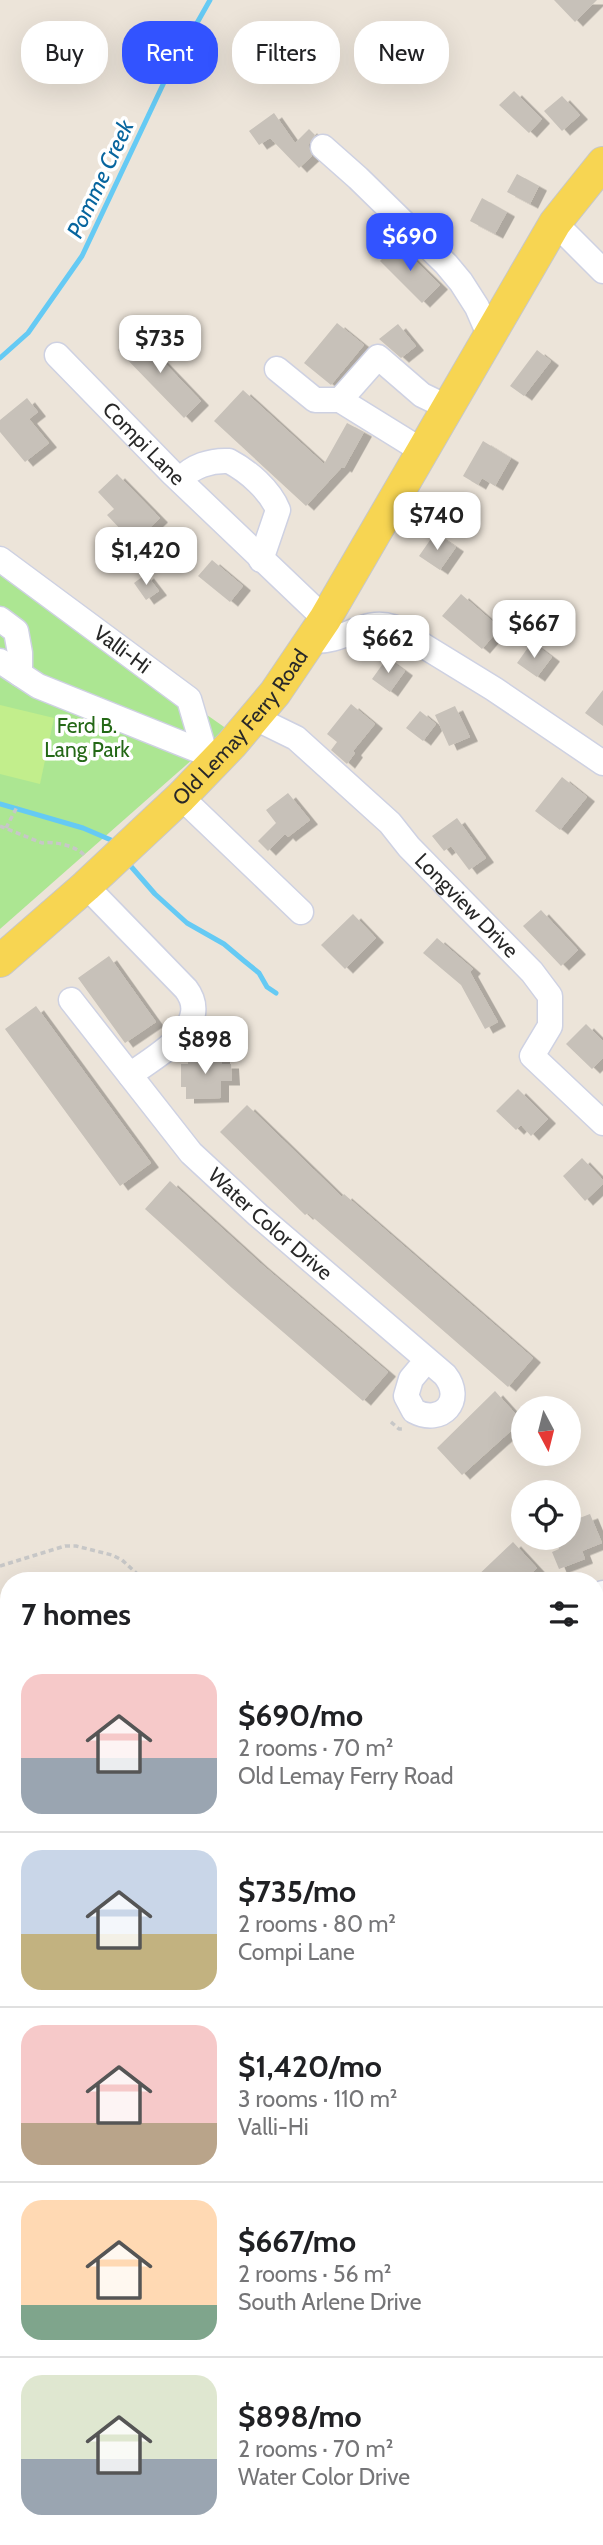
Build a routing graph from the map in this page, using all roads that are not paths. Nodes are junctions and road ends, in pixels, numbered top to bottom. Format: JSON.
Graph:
{"nodes":[{"id":1,"x":323,"y":147,"type":"dead end"},
{"id":2,"x":603,"y":163,"type":"edge"},
{"id":3,"x":555,"y":223,"type":"junction"},
{"id":4,"x":603,"y":271,"type":"edge"},
{"id":5,"x":490,"y":337,"type":"junction"},
{"id":6,"x":57,"y":355,"type":"dead end"},
{"id":7,"x":277,"y":369,"type":"dead end"},
{"id":8,"x":340,"y":400,"type":"junction"},
{"id":9,"x":449,"y":408,"type":"junction"},
{"id":10,"x":424,"y":452,"type":"junction"},
{"id":11,"x":180,"y":480,"type":"junction"},
{"id":12,"x":0,"y":559,"type":"edge"},
{"id":13,"x":261,"y":560,"type":"junction"},
{"id":14,"x":0,"y":619,"type":"edge"},
{"id":15,"x":319,"y":630,"type":"junction"},
{"id":16,"x":10,"y":668,"type":"edge"},
{"id":17,"x":255,"y":718,"type":"junction"},
{"id":18,"x":207,"y":760,"type":"junction"},
{"id":19,"x":603,"y":763,"type":"edge"},
{"id":20,"x":181,"y":797,"type":"junction"},
{"id":21,"x":86,"y":872,"type":"junction"},
{"id":22,"x":301,"y":912,"type":"dead end"},
{"id":23,"x":0,"y":961,"type":"edge"},
{"id":24,"x":71,"y":1000,"type":"dead end"},
{"id":25,"x":130,"y":1075,"type":"junction"},
{"id":26,"x":603,"y":1123,"type":"edge"},
{"id":27,"x":426,"y":1360,"type":"dead end"}],
"edges":[{"from":1,"to":5,"type":"street"},
{"from":2,"to":3,"type":"main road","name":"Old Lemay Ferry Road"},
{"from":3,"to":4,"type":"street"},
{"from":3,"to":5,"type":"main road","name":"Old Lemay Ferry Road"},
{"from":5,"to":9,"type":"main road","name":"Old Lemay Ferry Road"},
{"from":6,"to":11,"type":"street","name":"Compi Lane"},
{"from":7,"to":8,"type":"street"},
{"from":8,"to":9,"type":"street"},
{"from":8,"to":10,"type":"street"},
{"from":9,"to":10,"type":"main road","name":"Old Lemay Ferry Road"},
{"from":10,"to":15,"type":"main road","name":"Old Lemay Ferry Road"},
{"from":11,"to":13,"type":"street","name":"Compi Lane"},
{"from":11,"to":13,"type":"street"},
{"from":12,"to":18,"type":"street","name":"Valli-Hi"},
{"from":13,"to":15,"type":"street","name":"Compi Lane"},
{"from":14,"to":16,"type":"street"},
{"from":15,"to":17,"type":"main road","name":"Old Lemay Ferry Road"},
{"from":15,"to":19,"type":"street"},
{"from":16,"to":18,"type":"street"},
{"from":17,"to":18,"type":"main road","name":"Old Lemay Ferry Road"},
{"from":17,"to":26,"type":"street","name":"Longview Drive"},
{"from":18,"to":20,"type":"main road","name":"Old Lemay Ferry Road"},
{"from":20,"to":21,"type":"main road","name":"Old Lemay Ferry Road"},
{"from":20,"to":22,"type":"street"},
{"from":21,"to":23,"type":"main road","name":"Old Lemay Ferry Road"},
{"from":21,"to":25,"type":"street"},
{"from":24,"to":25,"type":"street","name":"Water Color Drive"},
{"from":25,"to":27,"type":"street","name":"Water Color Drive"}]}
